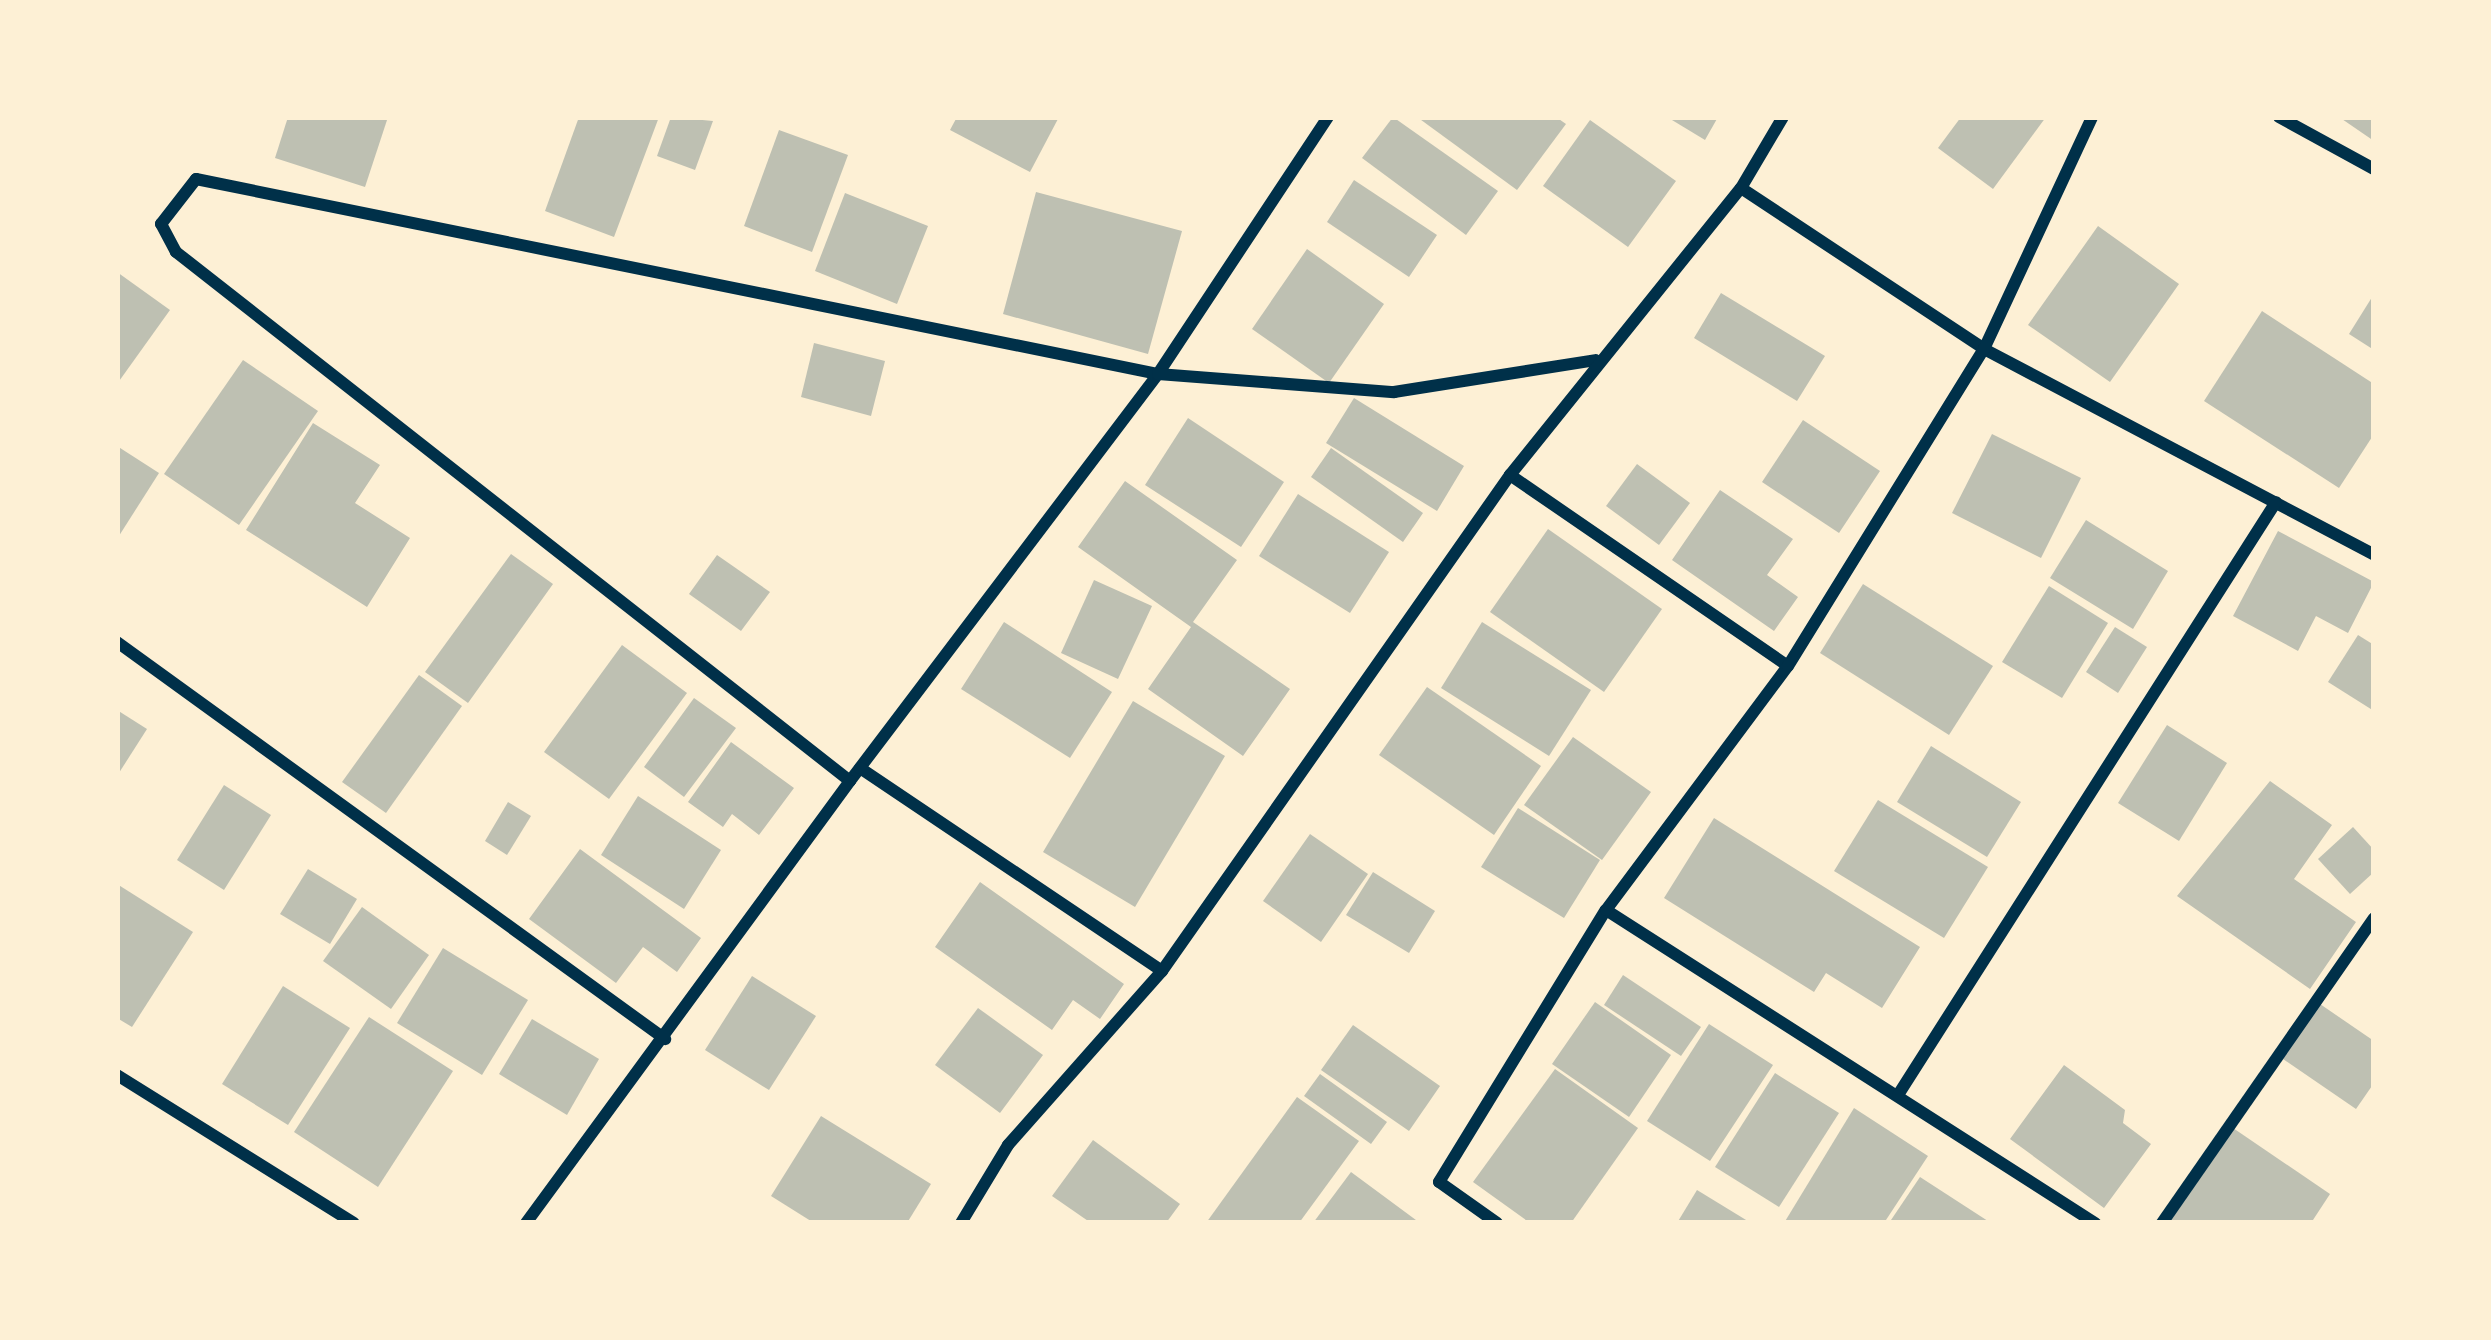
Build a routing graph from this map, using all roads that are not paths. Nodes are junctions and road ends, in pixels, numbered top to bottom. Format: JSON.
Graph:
{"nodes":[{"id":1,"x":1328,"y":117,"type":"edge"},
{"id":2,"x":1783,"y":117,"type":"edge"},
{"id":3,"x":2092,"y":117,"type":"edge"},
{"id":4,"x":2279,"y":117,"type":"edge"},
{"id":5,"x":2374,"y":169,"type":"edge"},
{"id":6,"x":1741,"y":188,"type":"junction"},
{"id":7,"x":1984,"y":349,"type":"junction"},
{"id":8,"x":1595,"y":360,"type":"junction"},
{"id":9,"x":1158,"y":374,"type":"junction"},
{"id":10,"x":1510,"y":475,"type":"junction"},
{"id":11,"x":2276,"y":502,"type":"junction"},
{"id":12,"x":2374,"y":555,"type":"edge"},
{"id":13,"x":117,"y":642,"type":"edge"},
{"id":14,"x":1788,"y":665,"type":"junction"},
{"id":15,"x":860,"y":768,"type":"junction"},
{"id":16,"x":850,"y":782,"type":"junction"},
{"id":17,"x":1606,"y":910,"type":"junction"},
{"id":18,"x":2374,"y":918,"type":"edge"},
{"id":19,"x":1162,"y":971,"type":"junction"},
{"id":20,"x":665,"y":1040,"type":"junction"},
{"id":21,"x":117,"y":1075,"type":"edge"},
{"id":22,"x":1898,"y":1095,"type":"junction"},
{"id":23,"x":354,"y":1223,"type":"edge"},
{"id":24,"x":526,"y":1223,"type":"edge"},
{"id":25,"x":961,"y":1223,"type":"edge"},
{"id":26,"x":1497,"y":1223,"type":"edge"},
{"id":27,"x":2095,"y":1223,"type":"edge"},
{"id":28,"x":2162,"y":1223,"type":"edge"}],
"edges":[{"from":1,"to":9,"type":"street"},
{"from":2,"to":6,"type":"street"},
{"from":3,"to":7,"type":"street"},
{"from":4,"to":5,"type":"street"},
{"from":6,"to":7,"type":"street"},
{"from":6,"to":8,"type":"street"},
{"from":7,"to":11,"type":"street"},
{"from":7,"to":14,"type":"street"},
{"from":8,"to":9,"type":"street"},
{"from":8,"to":10,"type":"street"},
{"from":9,"to":15,"type":"street"},
{"from":9,"to":16,"type":"street"},
{"from":10,"to":14,"type":"street"},
{"from":10,"to":19,"type":"street"},
{"from":11,"to":12,"type":"street"},
{"from":11,"to":22,"type":"street"},
{"from":13,"to":20,"type":"street"},
{"from":14,"to":17,"type":"street"},
{"from":15,"to":16,"type":"street"},
{"from":15,"to":19,"type":"street"},
{"from":16,"to":20,"type":"street"},
{"from":17,"to":22,"type":"street"},
{"from":17,"to":26,"type":"street"},
{"from":18,"to":28,"type":"street"},
{"from":19,"to":25,"type":"street"},
{"from":20,"to":24,"type":"street"},
{"from":21,"to":23,"type":"street"},
{"from":22,"to":27,"type":"street"}]}
